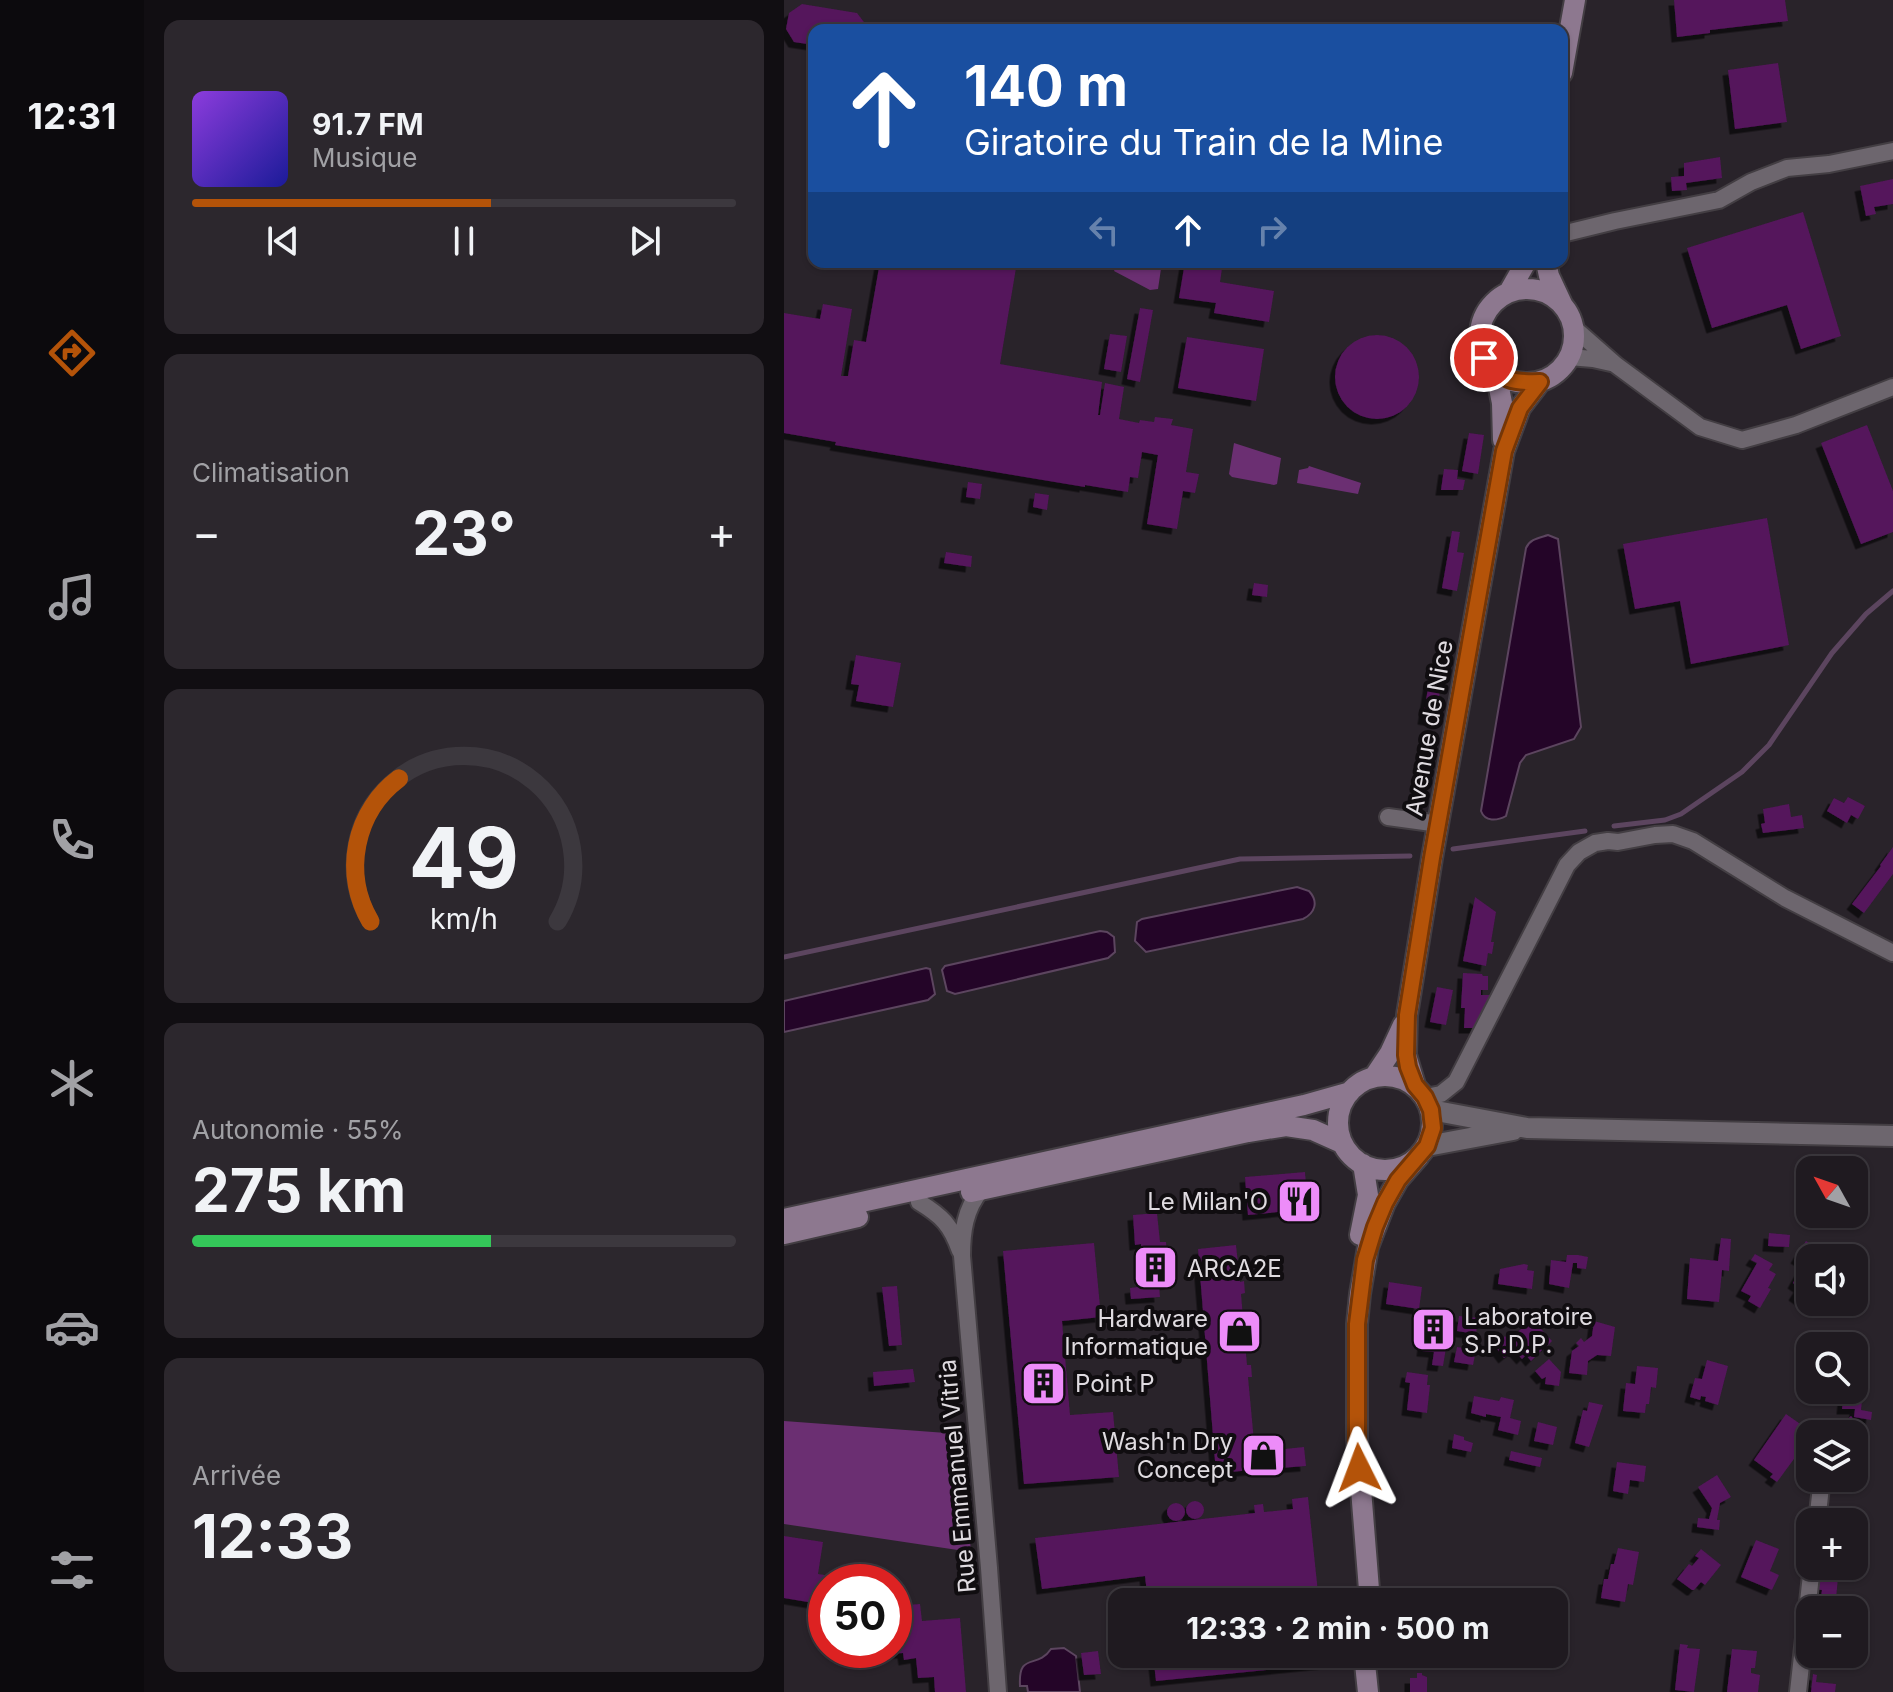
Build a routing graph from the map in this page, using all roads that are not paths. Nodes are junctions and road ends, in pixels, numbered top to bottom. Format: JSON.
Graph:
{"nodes":[{"id":1,"x":1575,"y":0,"type":"edge"},
{"id":2,"x":1568,"y":39,"type":"edge"},
{"id":3,"x":1893,"y":151,"type":"edge"},
{"id":4,"x":1568,"y":233,"type":"edge"},
{"id":5,"x":1523,"y":268,"type":"edge"},
{"id":6,"x":1547,"y":268,"type":"edge"},
{"id":7,"x":1509,"y":292,"type":"junction"},
{"id":8,"x":1563,"y":306,"type":"junction"},
{"id":9,"x":1574,"y":328,"type":"junction"},
{"id":10,"x":1569,"y":357,"type":"junction"},
{"id":11,"x":1616,"y":365,"type":"junction"},
{"id":12,"x":1496,"y":373,"type":"junction"},
{"id":13,"x":1540,"y":382,"type":"junction"},
{"id":14,"x":1893,"y":387,"type":"edge"},
{"id":15,"x":1504,"y":451,"type":"junction"},
{"id":16,"x":1388,"y":817,"type":"dead end"},
{"id":17,"x":1439,"y":824,"type":"junction"},
{"id":18,"x":1893,"y":953,"type":"edge"},
{"id":19,"x":1407,"y":1015,"type":"junction"},
{"id":20,"x":1374,"y":1077,"type":"junction"},
{"id":21,"x":1350,"y":1092,"type":"junction"},
{"id":22,"x":1424,"y":1098,"type":"junction"},
{"id":23,"x":1527,"y":1128,"type":"junction"},
{"id":24,"x":1893,"y":1136,"type":"edge"},
{"id":25,"x":1342,"y":1143,"type":"junction"},
{"id":26,"x":1423,"y":1151,"type":"junction"},
{"id":27,"x":1363,"y":1164,"type":"junction"},
{"id":28,"x":981,"y":1190,"type":"junction"},
{"id":29,"x":919,"y":1202,"type":"junction"},
{"id":30,"x":784,"y":1219,"type":"edge"},
{"id":31,"x":784,"y":1234,"type":"edge"},
{"id":32,"x":962,"y":1256,"type":"junction"},
{"id":33,"x":1810,"y":1580,"type":"edge"},
{"id":34,"x":1359,"y":1588,"type":"edge"},
{"id":35,"x":1369,"y":1588,"type":"edge"},
{"id":36,"x":1365,"y":1668,"type":"edge"},
{"id":37,"x":1376,"y":1668,"type":"edge"},
{"id":38,"x":998,"y":1692,"type":"edge"},
{"id":39,"x":1368,"y":1692,"type":"edge"},
{"id":40,"x":1378,"y":1692,"type":"edge"},
{"id":41,"x":1798,"y":1692,"type":"edge"}],
"edges":[{"from":1,"to":2,"type":"main road"},
{"from":3,"to":4,"type":"street"},
{"from":5,"to":7,"type":"main road"},
{"from":6,"to":8,"type":"main road"},
{"from":7,"to":8,"type":"main road"},
{"from":7,"to":12,"type":"main road"},
{"from":8,"to":9,"type":"main road"},
{"from":9,"to":10,"type":"main road"},
{"from":9,"to":11,"type":"street"},
{"from":10,"to":11,"type":"street"},
{"from":10,"to":13,"type":"main road"},
{"from":11,"to":14,"type":"street"},
{"from":12,"to":13,"type":"main road"},
{"from":12,"to":15,"type":"main road","name":"Avenue de Nice"},
{"from":13,"to":15,"type":"main road","name":"Avenue de Nice"},
{"from":15,"to":17,"type":"main road","name":"Avenue de Nice"},
{"from":16,"to":17,"type":"street"},
{"from":17,"to":19,"type":"main road","name":"Avenue de Nice"},
{"from":18,"to":22,"type":"street"},
{"from":19,"to":20,"type":"main road","name":"Avenue de Nice"},
{"from":19,"to":22,"type":"main road","name":"Avenue de Nice"},
{"from":20,"to":21,"type":"main road"},
{"from":20,"to":22,"type":"main road"},
{"from":21,"to":25,"type":"main road"},
{"from":21,"to":30,"type":"main road"},
{"from":22,"to":23,"type":"street"},
{"from":22,"to":26,"type":"main road"},
{"from":23,"to":24,"type":"street"},
{"from":23,"to":26,"type":"street"},
{"from":25,"to":27,"type":"main road"},
{"from":25,"to":28,"type":"main road"},
{"from":26,"to":27,"type":"main road"},
{"from":26,"to":35,"type":"main road"},
{"from":27,"to":34,"type":"main road"},
{"from":28,"to":29,"type":"main road"},
{"from":28,"to":32,"type":"street"},
{"from":29,"to":31,"type":"main road"},
{"from":29,"to":32,"type":"street"},
{"from":32,"to":38,"type":"street","name":"Rue Emmanuel Vitria"},
{"from":33,"to":41,"type":"street"},
{"from":36,"to":39,"type":"main road"},
{"from":37,"to":40,"type":"main road"}]}
